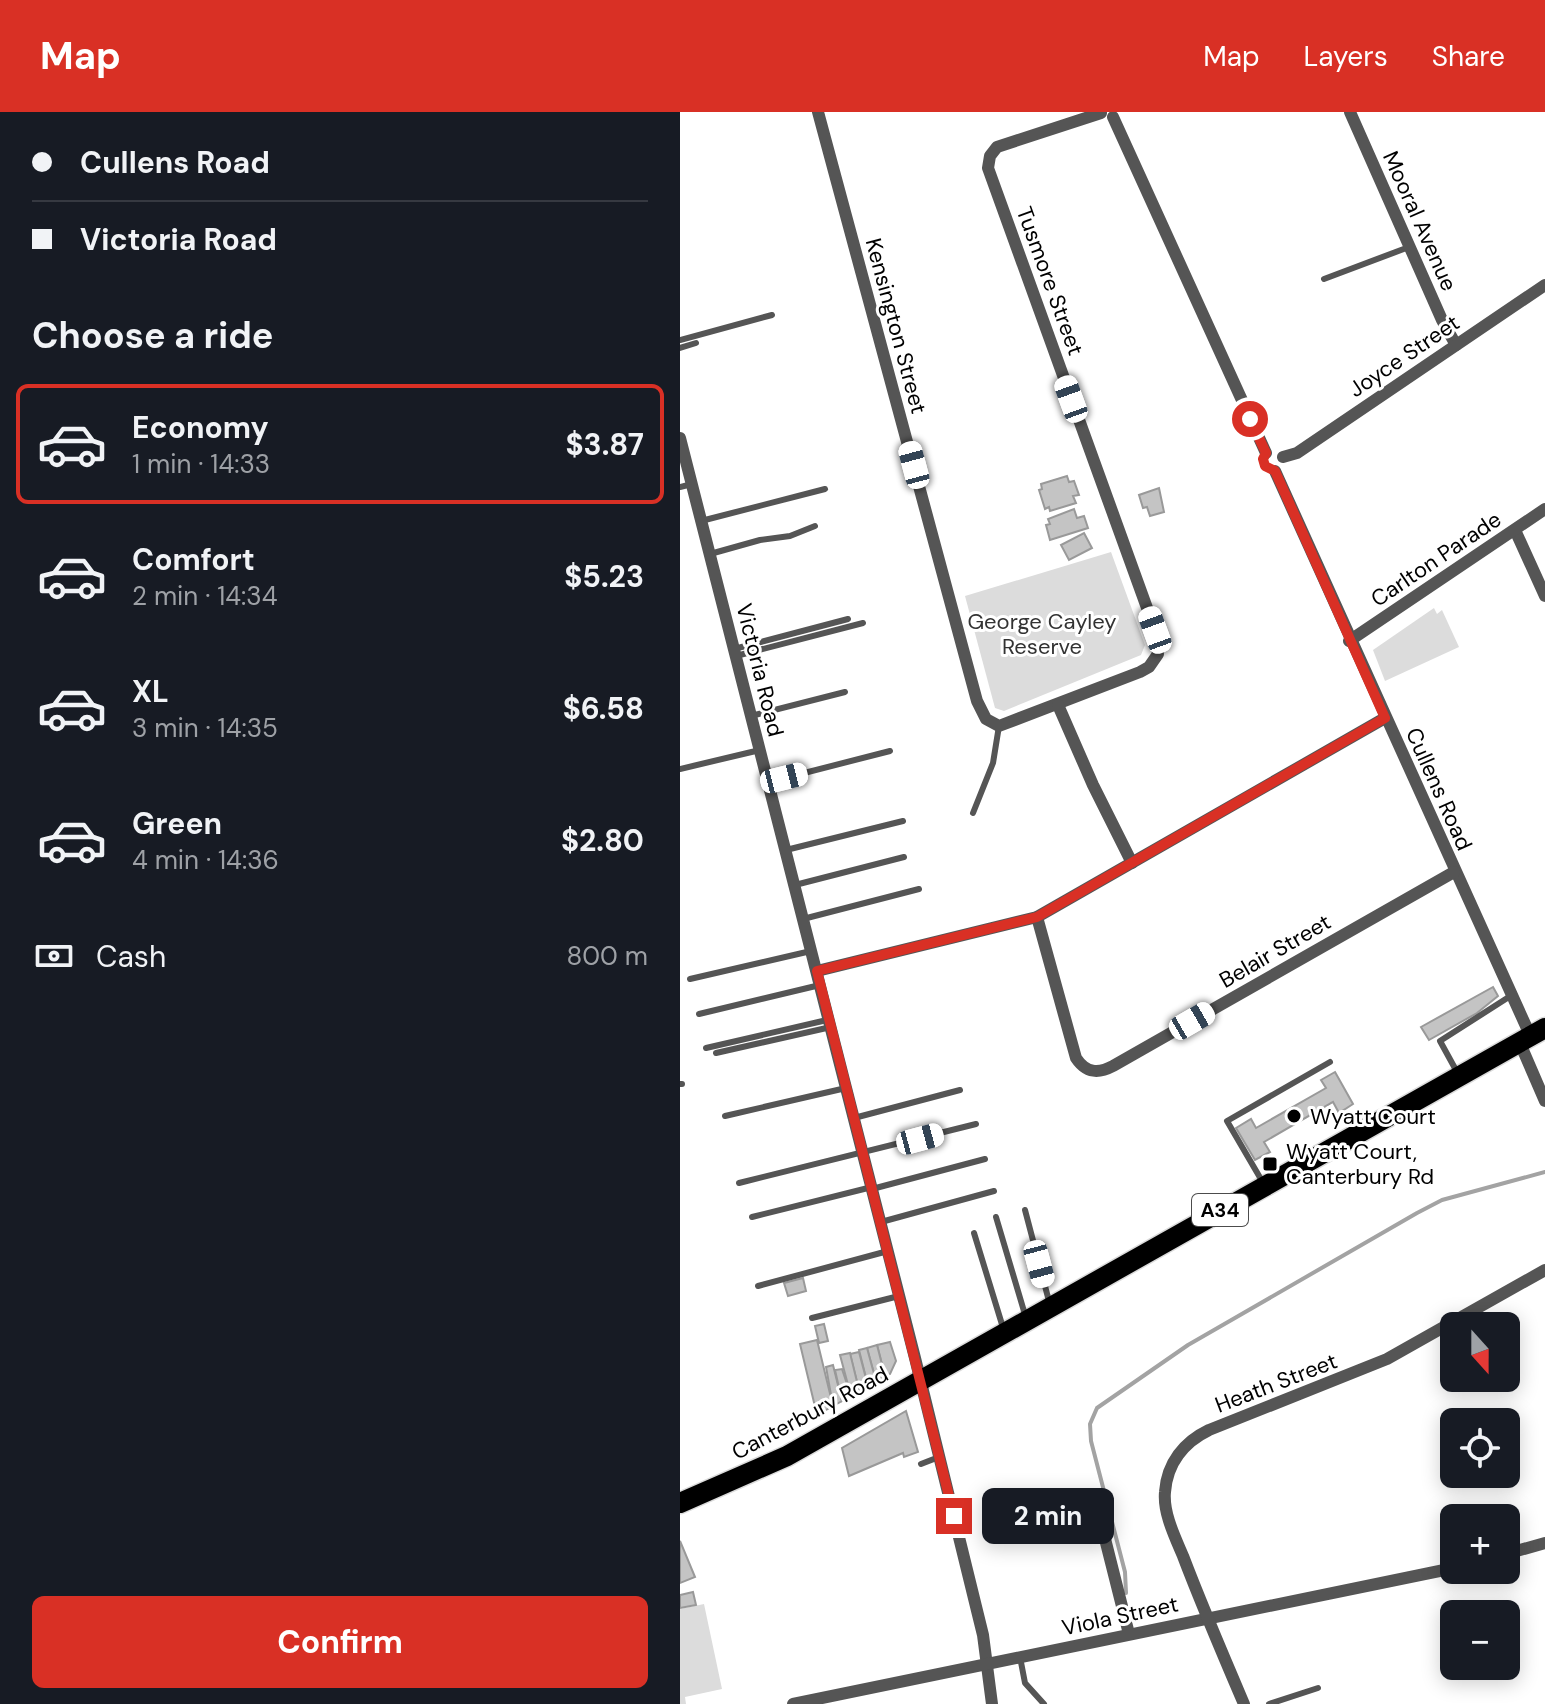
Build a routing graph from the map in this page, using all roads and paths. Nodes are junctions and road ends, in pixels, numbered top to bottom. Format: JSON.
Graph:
{"nodes":[{"id":1,"x":818,"y":112,"type":"edge"},
{"id":2,"x":1350,"y":112,"type":"edge"},
{"id":3,"x":1108,"y":113,"type":"edge"},
{"id":4,"x":1409,"y":247,"type":"junction"},
{"id":5,"x":1324,"y":279,"type":"dead end"},
{"id":6,"x":1545,"y":285,"type":"edge"},
{"id":7,"x":772,"y":315,"type":"dead end"},
{"id":8,"x":680,"y":340,"type":"edge"},
{"id":9,"x":696,"y":343,"type":"dead end"},
{"id":10,"x":1456,"y":345,"type":"junction"},
{"id":11,"x":680,"y":348,"type":"edge"},
{"id":12,"x":681,"y":444,"type":"edge"},
{"id":13,"x":1266,"y":453,"type":"junction"},
{"id":14,"x":1283,"y":457,"type":"junction"},
{"id":15,"x":1275,"y":471,"type":"junction"},
{"id":16,"x":686,"y":486,"type":"edge"},
{"id":17,"x":825,"y":489,"type":"dead end"},
{"id":18,"x":1545,"y":509,"type":"edge"},
{"id":19,"x":701,"y":521,"type":"junction"},
{"id":20,"x":815,"y":526,"type":"dead end"},
{"id":21,"x":1515,"y":530,"type":"junction"},
{"id":22,"x":710,"y":554,"type":"junction"},
{"id":23,"x":1545,"y":596,"type":"edge"},
{"id":24,"x":848,"y":619,"type":"dead end"},
{"id":25,"x":863,"y":623,"type":"dead end"},
{"id":26,"x":1349,"y":641,"type":"junction"},
{"id":27,"x":735,"y":652,"type":"junction"},
{"id":28,"x":845,"y":692,"type":"dead end"},
{"id":29,"x":1058,"y":705,"type":"junction"},
{"id":30,"x":751,"y":716,"type":"junction"},
{"id":31,"x":1385,"y":718,"type":"junction"},
{"id":32,"x":999,"y":726,"type":"junction"},
{"id":33,"x":760,"y":750,"type":"junction"},
{"id":34,"x":890,"y":751,"type":"dead end"},
{"id":35,"x":680,"y":769,"type":"edge"},
{"id":36,"x":768,"y":782,"type":"junction"},
{"id":37,"x":973,"y":813,"type":"dead end"},
{"id":38,"x":903,"y":821,"type":"dead end"},
{"id":39,"x":786,"y":850,"type":"junction"},
{"id":40,"x":904,"y":857,"type":"dead end"},
{"id":41,"x":1132,"y":863,"type":"junction"},
{"id":42,"x":1454,"y":872,"type":"junction"},
{"id":43,"x":795,"y":886,"type":"junction"},
{"id":44,"x":919,"y":889,"type":"dead end"},
{"id":45,"x":1037,"y":917,"type":"junction"},
{"id":46,"x":803,"y":919,"type":"junction"},
{"id":47,"x":811,"y":951,"type":"junction"},
{"id":48,"x":817,"y":971,"type":"junction"},
{"id":49,"x":690,"y":979,"type":"dead end"},
{"id":50,"x":820,"y":985,"type":"junction"},
{"id":51,"x":1512,"y":995,"type":"junction"},
{"id":52,"x":699,"y":1014,"type":"dead end"},
{"id":53,"x":830,"y":1023,"type":"junction"},
{"id":54,"x":1531,"y":1035,"type":"edge"},
{"id":55,"x":706,"y":1048,"type":"dead end"},
{"id":56,"x":716,"y":1053,"type":"dead end"},
{"id":57,"x":1330,"y":1062,"type":"dead end"},
{"id":58,"x":1459,"y":1075,"type":"junction"},
{"id":59,"x":846,"y":1088,"type":"junction"},
{"id":60,"x":960,"y":1090,"type":"dead end"},
{"id":61,"x":1545,"y":1101,"type":"edge"},
{"id":62,"x":725,"y":1116,"type":"dead end"},
{"id":63,"x":854,"y":1118,"type":"junction"},
{"id":64,"x":976,"y":1124,"type":"dead end"},
{"id":65,"x":863,"y":1154,"type":"junction"},
{"id":66,"x":985,"y":1159,"type":"dead end"},
{"id":67,"x":739,"y":1183,"type":"dead end"},
{"id":68,"x":1264,"y":1185,"type":"junction"},
{"id":69,"x":872,"y":1188,"type":"junction"},
{"id":70,"x":994,"y":1191,"type":"dead end"},
{"id":71,"x":1025,"y":1210,"type":"dead end"},
{"id":72,"x":752,"y":1217,"type":"dead end"},
{"id":73,"x":996,"y":1217,"type":"dead end"},
{"id":74,"x":881,"y":1222,"type":"junction"},
{"id":75,"x":974,"y":1233,"type":"dead end"},
{"id":76,"x":888,"y":1251,"type":"junction"},
{"id":77,"x":1545,"y":1270,"type":"edge"},
{"id":78,"x":758,"y":1286,"type":"dead end"},
{"id":79,"x":899,"y":1296,"type":"junction"},
{"id":80,"x":1051,"y":1308,"type":"junction"},
{"id":81,"x":812,"y":1318,"type":"dead end"},
{"id":82,"x":1027,"y":1322,"type":"junction"},
{"id":83,"x":1005,"y":1334,"type":"junction"},
{"id":84,"x":921,"y":1381,"type":"junction"},
{"id":85,"x":939,"y":1457,"type":"junction"},
{"id":86,"x":921,"y":1464,"type":"dead end"},
{"id":87,"x":1092,"y":1501,"type":"dead end"},
{"id":88,"x":680,"y":1503,"type":"edge"},
{"id":89,"x":1545,"y":1543,"type":"edge"},
{"id":90,"x":1520,"y":1550,"type":"edge"},
{"id":91,"x":1440,"y":1571,"type":"edge"},
{"id":92,"x":1208,"y":1618,"type":"junction"},
{"id":93,"x":1129,"y":1634,"type":"junction"},
{"id":94,"x":1020,"y":1657,"type":"junction"},
{"id":95,"x":987,"y":1664,"type":"junction"},
{"id":96,"x":1318,"y":1688,"type":"dead end"},
{"id":97,"x":793,"y":1704,"type":"edge"},
{"id":98,"x":992,"y":1704,"type":"edge"},
{"id":99,"x":1044,"y":1704,"type":"edge"},
{"id":100,"x":1244,"y":1704,"type":"edge"},
{"id":101,"x":1269,"y":1704,"type":"edge"}],
"edges":[{"from":1,"to":32,"type":"street","name":"Kensington Street"},
{"from":2,"to":4,"type":"street","name":"Mooral Avenue"},
{"from":3,"to":13,"type":"street"},
{"from":3,"to":29,"type":"street","name":"Tusmore Street"},
{"from":4,"to":5,"type":"lane"},
{"from":4,"to":10,"type":"street","name":"Mooral Avenue"},
{"from":6,"to":10,"type":"street","name":"Joyce Street"},
{"from":7,"to":8,"type":"lane"},
{"from":9,"to":11,"type":"lane"},
{"from":10,"to":14,"type":"street","name":"Joyce Street"},
{"from":12,"to":16,"type":"street","name":"Victoria Road"},
{"from":13,"to":14,"type":"street"},
{"from":13,"to":15,"type":"street"},
{"from":14,"to":15,"type":"street"},
{"from":15,"to":26,"type":"street","name":"Cullens Road"},
{"from":16,"to":19,"type":"street","name":"Victoria Road"},
{"from":17,"to":19,"type":"lane"},
{"from":18,"to":21,"type":"street","name":"Carlton Parade"},
{"from":19,"to":22,"type":"street","name":"Victoria Road"},
{"from":20,"to":22,"type":"lane"},
{"from":21,"to":23,"type":"street"},
{"from":21,"to":26,"type":"street","name":"Carlton Parade"},
{"from":22,"to":27,"type":"street","name":"Victoria Road"},
{"from":24,"to":27,"type":"lane"},
{"from":25,"to":27,"type":"lane"},
{"from":26,"to":31,"type":"street","name":"Cullens Road"},
{"from":27,"to":30,"type":"street","name":"Victoria Road"},
{"from":28,"to":30,"type":"lane"},
{"from":29,"to":32,"type":"street"},
{"from":29,"to":41,"type":"street"},
{"from":30,"to":33,"type":"street","name":"Victoria Road"},
{"from":31,"to":41,"type":"street"},
{"from":31,"to":42,"type":"street","name":"Cullens Road"},
{"from":32,"to":37,"type":"lane"},
{"from":33,"to":35,"type":"lane"},
{"from":33,"to":36,"type":"street","name":"Victoria Road"},
{"from":34,"to":36,"type":"lane"},
{"from":36,"to":39,"type":"street","name":"Victoria Road"},
{"from":38,"to":39,"type":"lane"},
{"from":39,"to":43,"type":"street","name":"Victoria Road"},
{"from":40,"to":43,"type":"lane"},
{"from":41,"to":45,"type":"street"},
{"from":42,"to":45,"type":"street","name":"Belair Street"},
{"from":42,"to":51,"type":"street","name":"Cullens Road"},
{"from":43,"to":46,"type":"street","name":"Victoria Road"},
{"from":44,"to":46,"type":"lane"},
{"from":45,"to":48,"type":"street"},
{"from":46,"to":47,"type":"street","name":"Victoria Road"},
{"from":47,"to":48,"type":"street","name":"Victoria Road"},
{"from":47,"to":49,"type":"lane"},
{"from":48,"to":50,"type":"street","name":"Victoria Road"},
{"from":50,"to":52,"type":"lane"},
{"from":50,"to":53,"type":"street","name":"Victoria Road"},
{"from":51,"to":54,"type":"street","name":"Cullens Road"},
{"from":51,"to":58,"type":"lane"},
{"from":53,"to":55,"type":"lane"},
{"from":53,"to":56,"type":"lane"},
{"from":53,"to":59,"type":"street","name":"Victoria Road"},
{"from":54,"to":58,"type":"highway","name":"Canterbury Road","number":"A34"},
{"from":54,"to":61,"type":"street","name":"Cullens Road"},
{"from":57,"to":68,"type":"lane"},
{"from":58,"to":68,"type":"highway","name":"Canterbury Road","number":"A34"},
{"from":59,"to":62,"type":"lane"},
{"from":59,"to":63,"type":"street","name":"Victoria Road"},
{"from":60,"to":63,"type":"lane"},
{"from":63,"to":65,"type":"street","name":"Victoria Road"},
{"from":64,"to":65,"type":"lane"},
{"from":65,"to":67,"type":"lane"},
{"from":65,"to":69,"type":"street","name":"Victoria Road"},
{"from":66,"to":69,"type":"lane"},
{"from":68,"to":80,"type":"highway","name":"Canterbury Road","number":"A34"},
{"from":69,"to":72,"type":"lane"},
{"from":69,"to":74,"type":"street","name":"Victoria Road"},
{"from":70,"to":74,"type":"lane"},
{"from":71,"to":80,"type":"lane"},
{"from":73,"to":82,"type":"lane"},
{"from":74,"to":76,"type":"street","name":"Victoria Road"},
{"from":75,"to":83,"type":"lane"},
{"from":76,"to":78,"type":"lane"},
{"from":76,"to":79,"type":"street","name":"Victoria Road"},
{"from":77,"to":92,"type":"street","name":"Heath Street"},
{"from":79,"to":81,"type":"lane"},
{"from":79,"to":84,"type":"street","name":"Victoria Road"},
{"from":80,"to":82,"type":"highway","name":"Canterbury Road","number":"A34"},
{"from":82,"to":83,"type":"highway","name":"Canterbury Road","number":"A34"},
{"from":83,"to":84,"type":"highway","name":"Canterbury Road","number":"A34"},
{"from":84,"to":85,"type":"street","name":"Victoria Road"},
{"from":84,"to":88,"type":"highway","name":"Canterbury Road","number":"A34"},
{"from":85,"to":86,"type":"lane"},
{"from":85,"to":95,"type":"street","name":"Victoria Road"},
{"from":87,"to":93,"type":"street"},
{"from":89,"to":90,"type":"street"},
{"from":91,"to":92,"type":"street","name":"Viola Street"},
{"from":92,"to":93,"type":"street","name":"Viola Street"},
{"from":92,"to":100,"type":"street","name":"Heath Street"},
{"from":93,"to":94,"type":"street","name":"Viola Street"},
{"from":94,"to":95,"type":"street","name":"Viola Street"},
{"from":94,"to":99,"type":"lane"},
{"from":95,"to":97,"type":"street","name":"Viola Street"},
{"from":95,"to":98,"type":"street","name":"Victoria Road"},
{"from":96,"to":101,"type":"lane"}]}
